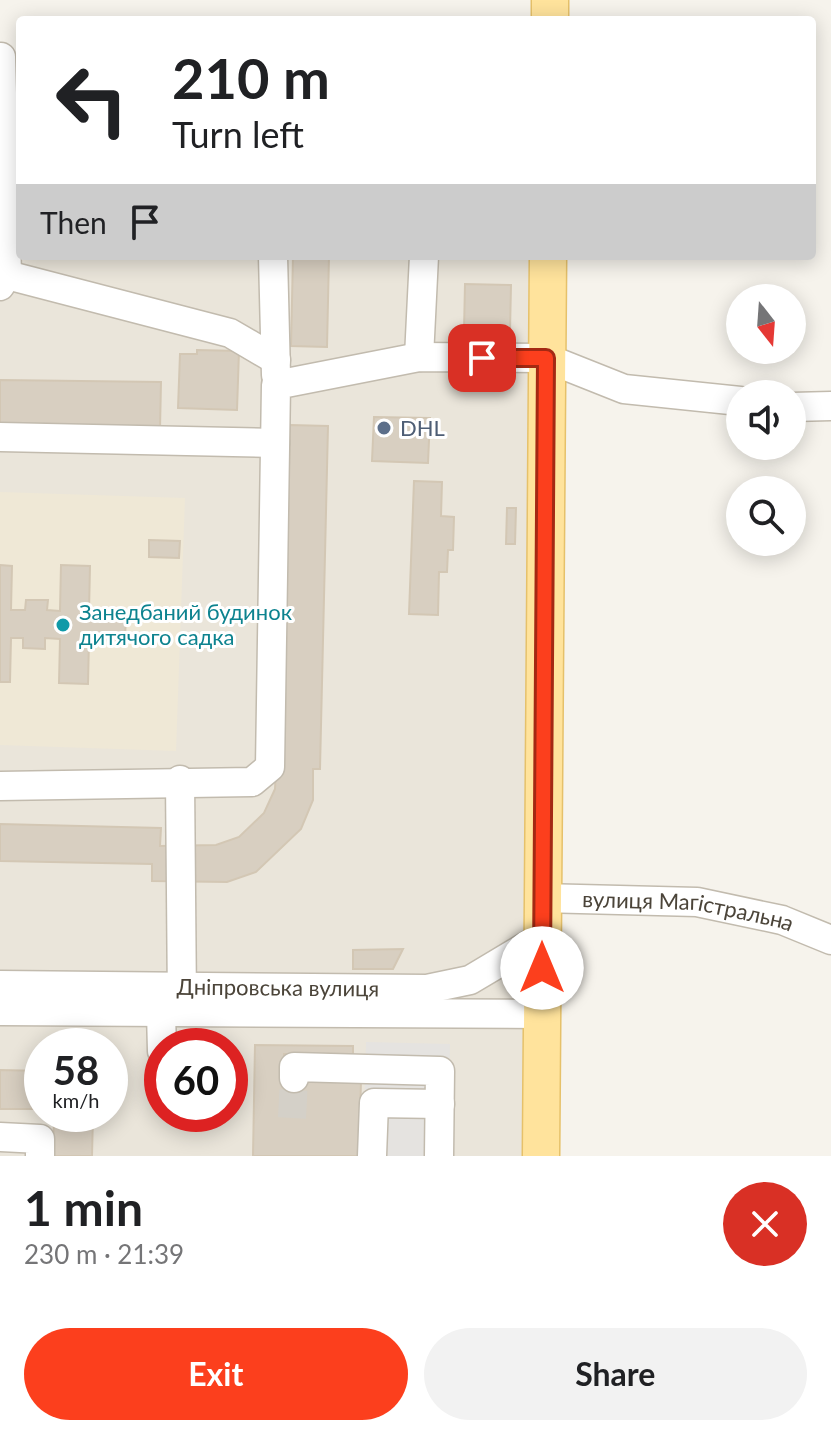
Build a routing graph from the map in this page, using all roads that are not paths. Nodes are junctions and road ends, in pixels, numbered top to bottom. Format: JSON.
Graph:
{"nodes":[{"id":1,"x":7,"y":58,"type":"edge"},
{"id":2,"x":9,"y":224,"type":"edge"},
{"id":3,"x":273,"y":260,"type":"edge"},
{"id":4,"x":424,"y":260,"type":"edge"},
{"id":5,"x":548,"y":260,"type":"edge"},
{"id":6,"x":4,"y":280,"type":"edge"},
{"id":7,"x":419,"y":357,"type":"junction"},
{"id":8,"x":546,"y":358,"type":"junction"},
{"id":9,"x":276,"y":372,"type":"junction"},
{"id":10,"x":726,"y":400,"type":"edge"},
{"id":11,"x":831,"y":406,"type":"edge"},
{"id":12,"x":806,"y":407,"type":"edge"},
{"id":13,"x":0,"y":437,"type":"edge"},
{"id":14,"x":275,"y":443,"type":"junction"},
{"id":15,"x":180,"y":780,"type":"junction"},
{"id":16,"x":0,"y":786,"type":"edge"},
{"id":17,"x":541,"y":898,"type":"junction"},
{"id":18,"x":542,"y":937,"type":"junction"},
{"id":19,"x":831,"y":940,"type":"edge"},
{"id":20,"x":0,"y":985,"type":"edge"},
{"id":21,"x":175,"y":1004,"type":"junction"},
{"id":22,"x":0,"y":1011,"type":"edge"},
{"id":23,"x":542,"y":1014,"type":"junction"},
{"id":24,"x":168,"y":1028,"type":"edge"},
{"id":25,"x":294,"y":1078,"type":"dead end"},
{"id":26,"x":440,"y":1104,"type":"junction"},
{"id":27,"x":0,"y":1137,"type":"edge"},
{"id":28,"x":40,"y":1156,"type":"edge"},
{"id":29,"x":372,"y":1156,"type":"edge"},
{"id":30,"x":439,"y":1156,"type":"edge"},
{"id":31,"x":541,"y":1156,"type":"edge"}],
"edges":[{"from":1,"to":2,"type":"street"},
{"from":2,"to":6,"type":"street"},
{"from":3,"to":9,"type":"street"},
{"from":4,"to":7,"type":"street"},
{"from":5,"to":8,"type":"main road"},
{"from":6,"to":9,"type":"street"},
{"from":7,"to":8,"type":"street"},
{"from":7,"to":9,"type":"street"},
{"from":8,"to":10,"type":"street"},
{"from":8,"to":17,"type":"main road"},
{"from":9,"to":14,"type":"street"},
{"from":11,"to":12,"type":"street"},
{"from":13,"to":14,"type":"street"},
{"from":14,"to":15,"type":"street"},
{"from":15,"to":16,"type":"street"},
{"from":15,"to":21,"type":"street"},
{"from":17,"to":18,"type":"main road"},
{"from":17,"to":19,"type":"street","name":"вулиця Магістральна"},
{"from":18,"to":21,"type":"street","name":"Дніпровська вулиця"},
{"from":18,"to":23,"type":"main road"},
{"from":20,"to":21,"type":"street","name":"Дніпровська вулиця"},
{"from":21,"to":22,"type":"street","name":"Дніпровська вулиця"},
{"from":21,"to":23,"type":"street","name":"Дніпровська вулиця"},
{"from":21,"to":24,"type":"street"},
{"from":23,"to":31,"type":"main road"},
{"from":25,"to":26,"type":"street"},
{"from":26,"to":29,"type":"street"},
{"from":26,"to":30,"type":"street"},
{"from":27,"to":28,"type":"street"}]}
